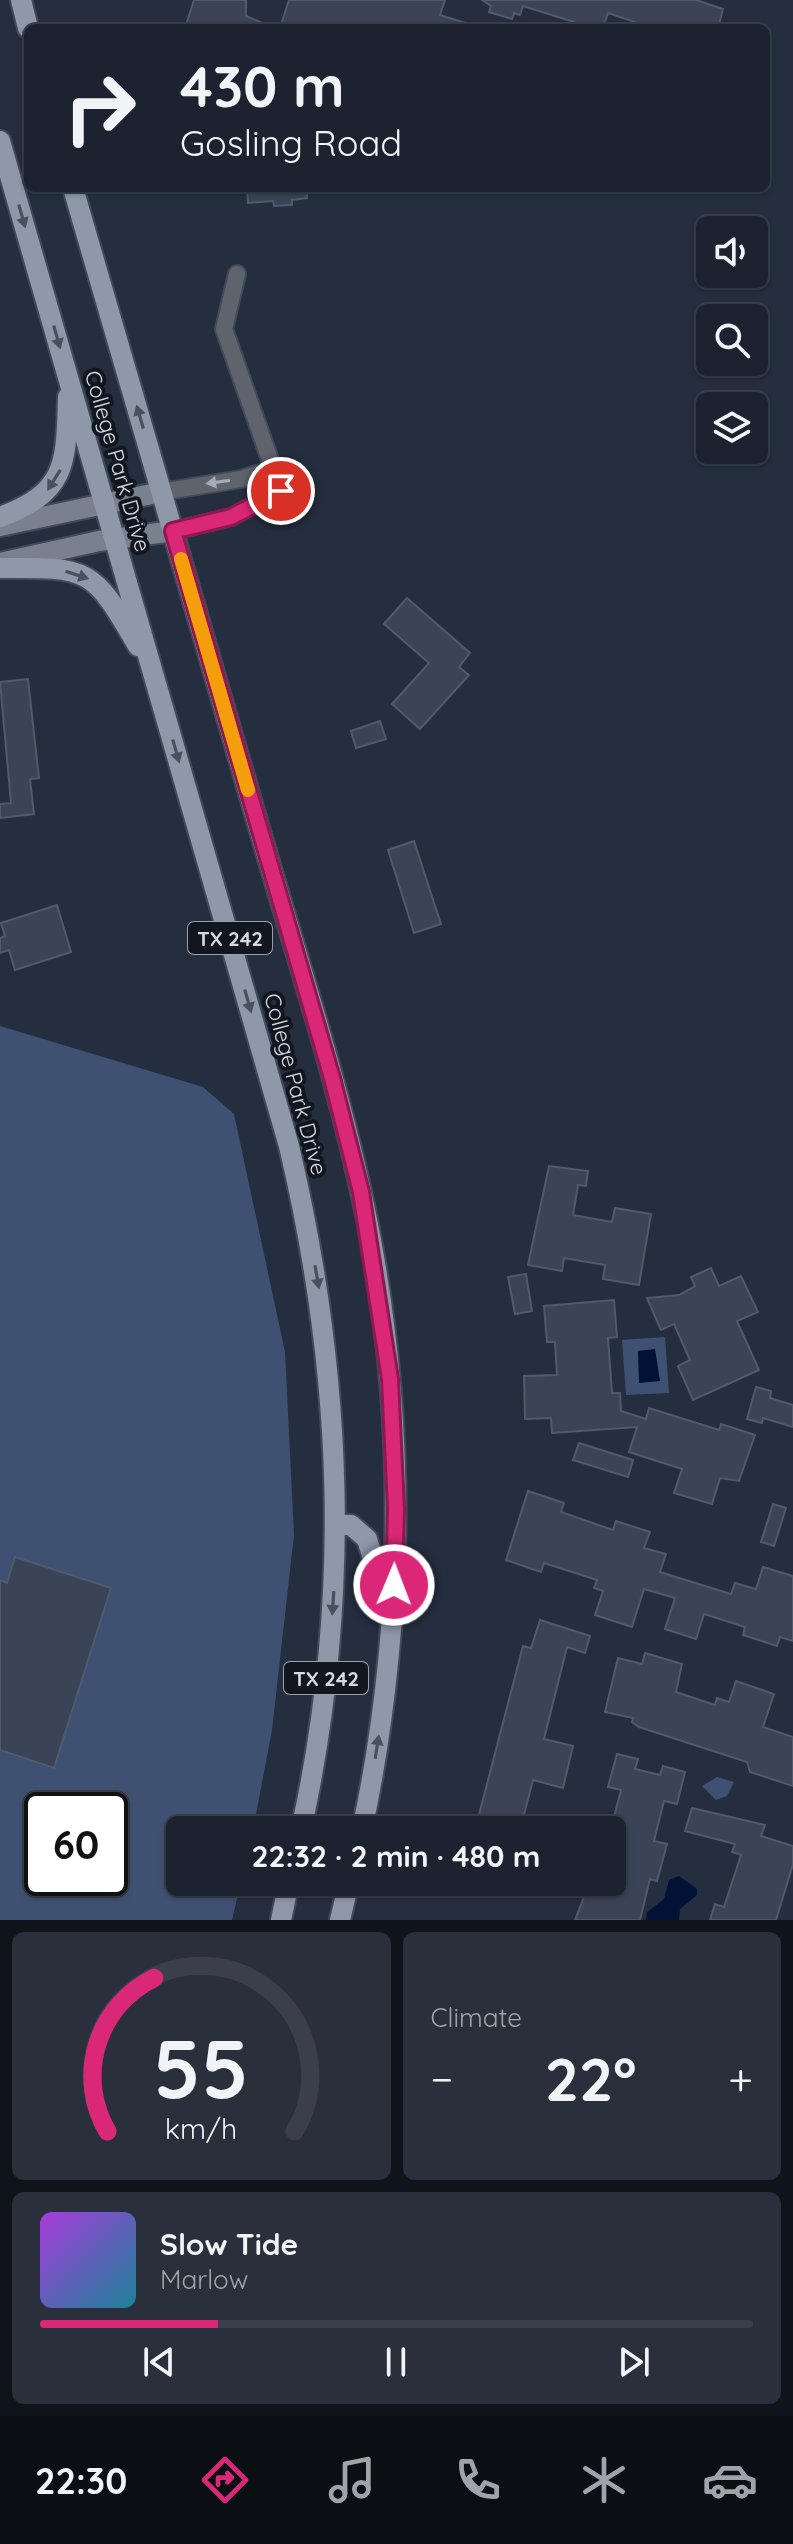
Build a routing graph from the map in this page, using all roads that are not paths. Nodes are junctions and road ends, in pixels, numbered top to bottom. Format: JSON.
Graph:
{"nodes":[{"id":1,"x":21,"y":0,"type":"edge"},
{"id":2,"x":27,"y":24,"type":"edge"},
{"id":3,"x":0,"y":141,"type":"edge"},
{"id":4,"x":74,"y":192,"type":"edge"},
{"id":5,"x":237,"y":274,"type":"dead end"},
{"id":6,"x":68,"y":377,"type":"junction"},
{"id":7,"x":273,"y":469,"type":"junction"},
{"id":8,"x":161,"y":492,"type":"junction"},
{"id":9,"x":105,"y":506,"type":"junction"},
{"id":10,"x":0,"y":517,"type":"edge"},
{"id":11,"x":0,"y":526,"type":"edge"},
{"id":12,"x":173,"y":531,"type":"junction"},
{"id":13,"x":115,"y":540,"type":"junction"},
{"id":14,"x":0,"y":566,"type":"edge"},
{"id":15,"x":155,"y":676,"type":"junction"},
{"id":16,"x":337,"y":1525,"type":"junction"},
{"id":17,"x":390,"y":1626,"type":"junction"},
{"id":18,"x":303,"y":1816,"type":"edge"},
{"id":19,"x":364,"y":1816,"type":"edge"},
{"id":20,"x":286,"y":1896,"type":"edge"},
{"id":21,"x":346,"y":1896,"type":"edge"},
{"id":22,"x":281,"y":1920,"type":"edge"},
{"id":23,"x":340,"y":1920,"type":"edge"}],
"edges":[{"from":1,"to":2,"type":"main road"},
{"from":3,"to":6,"type":"main road","name":"College Park Drive","number":"TX 242","one_way":true},
{"from":8,"to":4,"type":"main road","name":"College Park Drive","number":"TX 242","one_way":true},
{"from":5,"to":7,"type":"street"},
{"from":6,"to":9,"type":"main road","name":"College Park Drive","number":"TX 242"},
{"from":6,"to":10,"type":"main road","one_way":true},
{"from":7,"to":8,"type":"street","one_way":true},
{"from":7,"to":12,"type":"street"},
{"from":8,"to":9,"type":"main road"},
{"from":8,"to":12,"type":"main road","name":"College Park Drive","number":"TX 242"},
{"from":9,"to":11,"type":"main road"},
{"from":9,"to":13,"type":"main road","name":"College Park Drive","number":"TX 242"},
{"from":12,"to":13,"type":"main road"},
{"from":12,"to":17,"type":"main road","name":"College Park Drive","number":"TX 242"},
{"from":13,"to":14,"type":"main road"},
{"from":13,"to":15,"type":"main road","name":"College Park Drive","number":"TX 242"},
{"from":14,"to":15,"type":"main road","one_way":true},
{"from":15,"to":16,"type":"main road","name":"College Park Drive","number":"TX 242","one_way":true},
{"from":16,"to":17,"type":"main road"},
{"from":16,"to":18,"type":"main road","name":"College Park Drive","number":"TX 242","one_way":true},
{"from":19,"to":17,"type":"main road","name":"College Park Drive","number":"TX 242","one_way":true},
{"from":20,"to":22,"type":"main road"},
{"from":21,"to":23,"type":"main road"}]}
